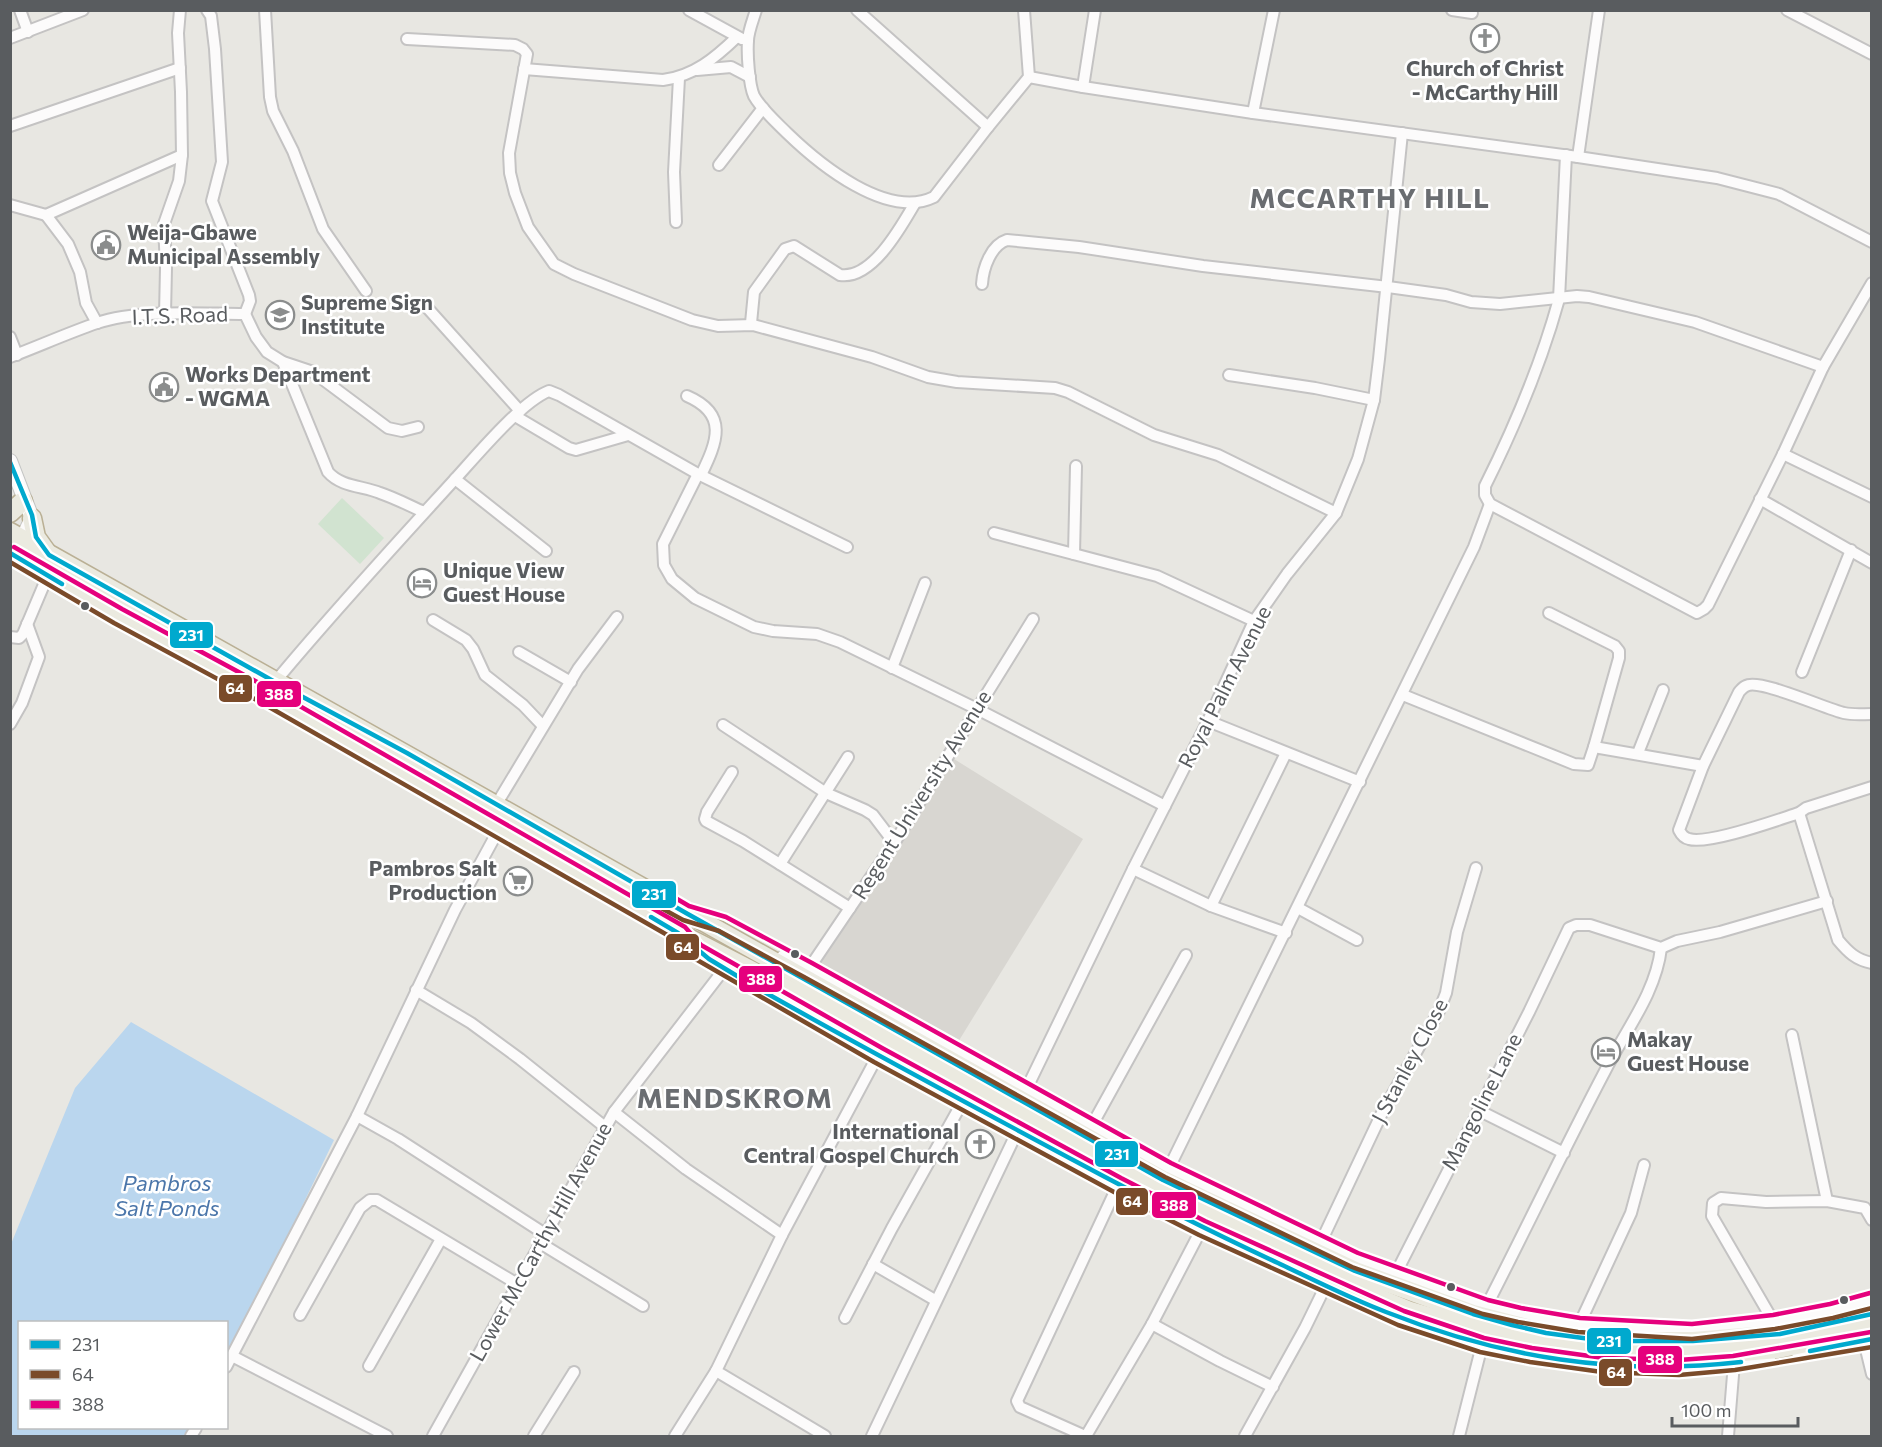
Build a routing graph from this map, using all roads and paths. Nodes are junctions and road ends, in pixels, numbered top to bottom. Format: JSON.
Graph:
{"nodes":[{"id":1,"x":20,"y":10,"type":"edge"},
{"id":2,"x":83,"y":10,"type":"edge"},
{"id":3,"x":180,"y":10,"type":"edge"},
{"id":4,"x":207,"y":10,"type":"edge"},
{"id":5,"x":265,"y":10,"type":"edge"},
{"id":6,"x":689,"y":10,"type":"edge"},
{"id":7,"x":756,"y":10,"type":"edge"},
{"id":8,"x":857,"y":10,"type":"edge"},
{"id":9,"x":1024,"y":10,"type":"edge"},
{"id":10,"x":1095,"y":10,"type":"edge"},
{"id":11,"x":1274,"y":10,"type":"edge"},
{"id":12,"x":1452,"y":10,"type":"edge"},
{"id":13,"x":1599,"y":10,"type":"edge"},
{"id":14,"x":1787,"y":10,"type":"edge"},
{"id":15,"x":1472,"y":13,"type":"dead end"},
{"id":16,"x":28,"y":32,"type":"junction"},
{"id":17,"x":10,"y":38,"type":"edge"},
{"id":18,"x":407,"y":39,"type":"dead end"},
{"id":19,"x":743,"y":39,"type":"junction"},
{"id":20,"x":1872,"y":54,"type":"edge"},
{"id":21,"x":180,"y":68,"type":"junction"},
{"id":22,"x":524,"y":69,"type":"junction"},
{"id":23,"x":696,"y":70,"type":"junction"},
{"id":24,"x":1029,"y":76,"type":"junction"},
{"id":25,"x":680,"y":78,"type":"junction"},
{"id":26,"x":750,"y":78,"type":"junction"},
{"id":27,"x":1083,"y":87,"type":"junction"},
{"id":28,"x":763,"y":108,"type":"junction"},
{"id":29,"x":1252,"y":113,"type":"junction"},
{"id":30,"x":10,"y":126,"type":"edge"},
{"id":31,"x":988,"y":127,"type":"junction"},
{"id":32,"x":1402,"y":133,"type":"junction"},
{"id":33,"x":182,"y":154,"type":"junction"},
{"id":34,"x":1566,"y":155,"type":"junction"},
{"id":35,"x":1578,"y":157,"type":"junction"},
{"id":36,"x":719,"y":165,"type":"dead end"},
{"id":37,"x":915,"y":203,"type":"junction"},
{"id":38,"x":10,"y":205,"type":"edge"},
{"id":39,"x":46,"y":215,"type":"junction"},
{"id":40,"x":676,"y":222,"type":"dead end"},
{"id":41,"x":1872,"y":242,"type":"edge"},
{"id":42,"x":982,"y":284,"type":"dead end"},
{"id":43,"x":1872,"y":284,"type":"edge"},
{"id":44,"x":1388,"y":287,"type":"junction"},
{"id":45,"x":366,"y":291,"type":"dead end"},
{"id":46,"x":1559,"y":299,"type":"junction"},
{"id":47,"x":423,"y":303,"type":"dead end"},
{"id":48,"x":165,"y":314,"type":"junction"},
{"id":49,"x":245,"y":314,"type":"junction"},
{"id":50,"x":97,"y":323,"type":"junction"},
{"id":51,"x":753,"y":325,"type":"junction"},
{"id":52,"x":10,"y":337,"type":"edge"},
{"id":53,"x":14,"y":356,"type":"edge"},
{"id":54,"x":283,"y":362,"type":"junction"},
{"id":55,"x":1823,"y":367,"type":"junction"},
{"id":56,"x":1228,"y":375,"type":"dead end"},
{"id":57,"x":687,"y":396,"type":"dead end"},
{"id":58,"x":1374,"y":400,"type":"junction"},
{"id":59,"x":518,"y":413,"type":"junction"},
{"id":60,"x":418,"y":427,"type":"dead end"},
{"id":61,"x":628,"y":435,"type":"junction"},
{"id":62,"x":1783,"y":454,"type":"junction"},
{"id":63,"x":10,"y":461,"type":"edge"},
{"id":64,"x":1076,"y":466,"type":"dead end"},
{"id":65,"x":700,"y":475,"type":"junction"},
{"id":66,"x":455,"y":480,"type":"junction"},
{"id":67,"x":1872,"y":497,"type":"edge"},
{"id":68,"x":1760,"y":499,"type":"junction"},
{"id":69,"x":19,"y":503,"type":"edge"},
{"id":70,"x":1490,"y":504,"type":"junction"},
{"id":71,"x":424,"y":512,"type":"junction"},
{"id":72,"x":1336,"y":513,"type":"junction"},
{"id":73,"x":32,"y":518,"type":"junction"},
{"id":74,"x":994,"y":533,"type":"dead end"},
{"id":75,"x":14,"y":534,"type":"edge"},
{"id":76,"x":847,"y":547,"type":"dead end"},
{"id":77,"x":1851,"y":550,"type":"junction"},
{"id":78,"x":546,"y":551,"type":"dead end"},
{"id":79,"x":13,"y":554,"type":"edge"},
{"id":80,"x":1074,"y":554,"type":"junction"},
{"id":81,"x":49,"y":555,"type":"junction"},
{"id":82,"x":1872,"y":563,"type":"edge"},
{"id":83,"x":48,"y":575,"type":"junction"},
{"id":84,"x":925,"y":583,"type":"dead end"},
{"id":85,"x":1549,"y":613,"type":"dead end"},
{"id":86,"x":617,"y":617,"type":"dead end"},
{"id":87,"x":1033,"y":619,"type":"dead end"},
{"id":88,"x":433,"y":620,"type":"dead end"},
{"id":89,"x":1254,"y":621,"type":"junction"},
{"id":90,"x":27,"y":624,"type":"junction"},
{"id":91,"x":10,"y":637,"type":"edge"},
{"id":92,"x":519,"y":652,"type":"dead end"},
{"id":93,"x":891,"y":668,"type":"junction"},
{"id":94,"x":1802,"y":672,"type":"dead end"},
{"id":95,"x":275,"y":682,"type":"junction"},
{"id":96,"x":571,"y":682,"type":"junction"},
{"id":97,"x":1663,"y":690,"type":"dead end"},
{"id":98,"x":1402,"y":695,"type":"junction"},
{"id":99,"x":977,"y":709,"type":"junction"},
{"id":100,"x":1872,"y":714,"type":"edge"},
{"id":101,"x":1208,"y":721,"type":"junction"},
{"id":102,"x":10,"y":724,"type":"edge"},
{"id":103,"x":723,"y":725,"type":"dead end"},
{"id":104,"x":543,"y":726,"type":"junction"},
{"id":105,"x":1594,"y":747,"type":"junction"},
{"id":106,"x":406,"y":753,"type":"junction"},
{"id":107,"x":1286,"y":753,"type":"junction"},
{"id":108,"x":1638,"y":753,"type":"junction"},
{"id":109,"x":848,"y":757,"type":"dead end"},
{"id":110,"x":1702,"y":766,"type":"junction"},
{"id":111,"x":732,"y":772,"type":"dead end"},
{"id":112,"x":401,"y":774,"type":"junction"},
{"id":113,"x":1360,"y":782,"type":"junction"},
{"id":114,"x":1872,"y":787,"type":"edge"},
{"id":115,"x":826,"y":792,"type":"junction"},
{"id":116,"x":496,"y":805,"type":"junction"},
{"id":117,"x":1165,"y":806,"type":"junction"},
{"id":118,"x":1799,"y":813,"type":"junction"},
{"id":119,"x":499,"y":829,"type":"junction"},
{"id":120,"x":896,"y":840,"type":"junction"},
{"id":121,"x":780,"y":864,"type":"junction"},
{"id":122,"x":1476,"y":868,"type":"dead end"},
{"id":123,"x":1132,"y":869,"type":"junction"},
{"id":124,"x":1827,"y":901,"type":"junction"},
{"id":125,"x":1211,"y":906,"type":"junction"},
{"id":126,"x":850,"y":908,"type":"junction"},
{"id":127,"x":1298,"y":908,"type":"junction"},
{"id":128,"x":686,"y":913,"type":"junction"},
{"id":129,"x":1286,"y":933,"type":"junction"},
{"id":130,"x":681,"y":934,"type":"junction"},
{"id":131,"x":1357,"y":940,"type":"dead end"},
{"id":132,"x":1661,"y":948,"type":"junction"},
{"id":133,"x":1186,"y":955,"type":"dead end"},
{"id":134,"x":1872,"y":963,"type":"edge"},
{"id":135,"x":725,"y":968,"type":"junction"},
{"id":136,"x":808,"y":970,"type":"junction"},
{"id":137,"x":416,"y":990,"type":"junction"},
{"id":138,"x":1792,"y":1035,"type":"dead end"},
{"id":139,"x":878,"y":1054,"type":"junction"},
{"id":140,"x":1025,"y":1092,"type":"junction"},
{"id":141,"x":963,"y":1101,"type":"junction"},
{"id":142,"x":1478,"y":1110,"type":"junction"},
{"id":143,"x":614,"y":1112,"type":"junction"},
{"id":144,"x":357,"y":1116,"type":"junction"},
{"id":145,"x":605,"y":1127,"type":"junction"},
{"id":146,"x":1091,"y":1127,"type":"junction"},
{"id":147,"x":1018,"y":1130,"type":"junction"},
{"id":148,"x":1564,"y":1153,"type":"junction"},
{"id":149,"x":1644,"y":1165,"type":"dead end"},
{"id":150,"x":1168,"y":1170,"type":"junction"},
{"id":151,"x":1118,"y":1185,"type":"junction"},
{"id":152,"x":1827,"y":1201,"type":"junction"},
{"id":153,"x":1872,"y":1220,"type":"edge"},
{"id":154,"x":1203,"y":1227,"type":"junction"},
{"id":155,"x":782,"y":1235,"type":"junction"},
{"id":156,"x":1263,"y":1237,"type":"junction"},
{"id":157,"x":543,"y":1238,"type":"junction"},
{"id":158,"x":441,"y":1239,"type":"junction"},
{"id":159,"x":1320,"y":1244,"type":"junction"},
{"id":160,"x":873,"y":1264,"type":"junction"},
{"id":161,"x":1395,"y":1275,"type":"junction"},
{"id":162,"x":519,"y":1285,"type":"junction"},
{"id":163,"x":1326,"y":1286,"type":"junction"},
{"id":164,"x":935,"y":1300,"type":"junction"},
{"id":165,"x":1872,"y":1300,"type":"edge"},
{"id":166,"x":643,"y":1306,"type":"dead end"},
{"id":167,"x":1486,"y":1307,"type":"junction"},
{"id":168,"x":1872,"y":1314,"type":"edge"},
{"id":169,"x":300,"y":1315,"type":"dead end"},
{"id":170,"x":845,"y":1318,"type":"dead end"},
{"id":171,"x":1152,"y":1324,"type":"junction"},
{"id":172,"x":1579,"y":1325,"type":"junction"},
{"id":173,"x":1777,"y":1328,"type":"junction"},
{"id":174,"x":1869,"y":1336,"type":"edge"},
{"id":175,"x":1482,"y":1345,"type":"junction"},
{"id":176,"x":232,"y":1356,"type":"junction"},
{"id":177,"x":228,"y":1363,"type":"edge"},
{"id":178,"x":1734,"y":1363,"type":"junction"},
{"id":179,"x":369,"y":1366,"type":"dead end"},
{"id":180,"x":716,"y":1371,"type":"junction"},
{"id":181,"x":574,"y":1372,"type":"dead end"},
{"id":182,"x":1872,"y":1374,"type":"edge"},
{"id":183,"x":1273,"y":1387,"type":"junction"},
{"id":184,"x":387,"y":1437,"type":"edge"},
{"id":185,"x":433,"y":1437,"type":"edge"},
{"id":186,"x":534,"y":1437,"type":"edge"},
{"id":187,"x":675,"y":1437,"type":"edge"},
{"id":188,"x":825,"y":1437,"type":"edge"},
{"id":189,"x":872,"y":1437,"type":"edge"},
{"id":190,"x":1086,"y":1437,"type":"edge"},
{"id":191,"x":1245,"y":1437,"type":"edge"},
{"id":192,"x":1459,"y":1437,"type":"edge"},
{"id":193,"x":1728,"y":1437,"type":"edge"}],
"edges":[{"from":1,"to":16,"type":"street"},
{"from":2,"to":16,"type":"street"},
{"from":3,"to":21,"type":"street"},
{"from":4,"to":49,"type":"street"},
{"from":5,"to":45,"type":"street"},
{"from":6,"to":19,"type":"street"},
{"from":7,"to":19,"type":"street"},
{"from":8,"to":31,"type":"street"},
{"from":9,"to":24,"type":"street"},
{"from":10,"to":27,"type":"street"},
{"from":11,"to":29,"type":"street"},
{"from":12,"to":15,"type":"street"},
{"from":13,"to":35,"type":"street"},
{"from":14,"to":20,"type":"street"},
{"from":16,"to":17,"type":"street"},
{"from":18,"to":22,"type":"street"},
{"from":19,"to":23,"type":"street"},
{"from":19,"to":26,"type":"street"},
{"from":21,"to":30,"type":"street"},
{"from":21,"to":33,"type":"street"},
{"from":22,"to":25,"type":"street"},
{"from":22,"to":51,"type":"street"},
{"from":23,"to":25,"type":"street"},
{"from":23,"to":26,"type":"street"},
{"from":24,"to":27,"type":"street"},
{"from":24,"to":31,"type":"street"},
{"from":25,"to":40,"type":"street"},
{"from":26,"to":28,"type":"street"},
{"from":27,"to":29,"type":"street"},
{"from":28,"to":36,"type":"street"},
{"from":28,"to":37,"type":"street"},
{"from":29,"to":32,"type":"street"},
{"from":31,"to":37,"type":"street"},
{"from":32,"to":34,"type":"street"},
{"from":32,"to":44,"type":"street","name":"Royal Palm Avenue"},
{"from":33,"to":39,"type":"street"},
{"from":33,"to":48,"type":"street"},
{"from":34,"to":35,"type":"street"},
{"from":34,"to":46,"type":"street"},
{"from":35,"to":41,"type":"street"},
{"from":37,"to":51,"type":"street"},
{"from":38,"to":39,"type":"street"},
{"from":39,"to":50,"type":"street"},
{"from":42,"to":44,"type":"street"},
{"from":43,"to":55,"type":"street"},
{"from":44,"to":46,"type":"street"},
{"from":44,"to":58,"type":"street","name":"Royal Palm Avenue"},
{"from":46,"to":55,"type":"street"},
{"from":46,"to":70,"type":"street"},
{"from":47,"to":59,"type":"street"},
{"from":48,"to":49,"type":"street","name":"I.T.S. Road"},
{"from":48,"to":50,"type":"street","name":"I.T.S. Road"},
{"from":49,"to":54,"type":"street","name":"I.T.S. Road"},
{"from":50,"to":53,"type":"street","name":"I.T.S. Road"},
{"from":51,"to":72,"type":"street"},
{"from":52,"to":53,"type":"street"},
{"from":54,"to":60,"type":"street","name":"I.T.S. Road"},
{"from":54,"to":71,"type":"street"},
{"from":55,"to":62,"type":"street"},
{"from":56,"to":58,"type":"street"},
{"from":57,"to":65,"type":"street"},
{"from":58,"to":72,"type":"street","name":"Royal Palm Avenue"},
{"from":59,"to":61,"type":"street"},
{"from":59,"to":61,"type":"street"},
{"from":59,"to":66,"type":"street"},
{"from":61,"to":65,"type":"street"},
{"from":62,"to":67,"type":"street"},
{"from":62,"to":68,"type":"street"},
{"from":63,"to":69,"type":"street"},
{"from":64,"to":80,"type":"street"},
{"from":65,"to":76,"type":"street"},
{"from":65,"to":93,"type":"street"},
{"from":66,"to":71,"type":"street"},
{"from":66,"to":78,"type":"street"},
{"from":68,"to":70,"type":"street"},
{"from":68,"to":77,"type":"street"},
{"from":69,"to":73,"type":"street"},
{"from":69,"to":75,"type":"street"},
{"from":70,"to":98,"type":"street"},
{"from":71,"to":95,"type":"street"},
{"from":72,"to":89,"type":"street","name":"Royal Palm Avenue"},
{"from":73,"to":75,"type":"street"},
{"from":73,"to":81,"type":"highway"},
{"from":74,"to":80,"type":"street"},
{"from":75,"to":79,"type":"street"},
{"from":75,"to":81,"type":"highway"},
{"from":77,"to":82,"type":"street"},
{"from":77,"to":94,"type":"street"},
{"from":79,"to":83,"type":"highway"},
{"from":80,"to":89,"type":"street"},
{"from":81,"to":95,"type":"highway"},
{"from":83,"to":90,"type":"street"},
{"from":83,"to":112,"type":"highway"},
{"from":84,"to":93,"type":"street"},
{"from":85,"to":105,"type":"street"},
{"from":86,"to":96,"type":"street"},
{"from":87,"to":99,"type":"street","name":"Regent University Avenue"},
{"from":88,"to":104,"type":"street"},
{"from":89,"to":101,"type":"street","name":"Royal Palm Avenue"},
{"from":90,"to":91,"type":"street"},
{"from":90,"to":102,"type":"street"},
{"from":92,"to":96,"type":"street"},
{"from":93,"to":99,"type":"street"},
{"from":95,"to":106,"type":"highway"},
{"from":96,"to":104,"type":"street"},
{"from":97,"to":108,"type":"street"},
{"from":98,"to":105,"type":"street"},
{"from":98,"to":113,"type":"street"},
{"from":99,"to":117,"type":"street"},
{"from":99,"to":120,"type":"street","name":"Regent University Avenue"},
{"from":100,"to":110,"type":"street"},
{"from":101,"to":107,"type":"street"},
{"from":101,"to":117,"type":"street","name":"Royal Palm Avenue"},
{"from":103,"to":115,"type":"street"},
{"from":104,"to":116,"type":"street"},
{"from":105,"to":108,"type":"street"},
{"from":106,"to":112,"type":"highway"},
{"from":106,"to":116,"type":"highway"},
{"from":107,"to":113,"type":"street"},
{"from":107,"to":125,"type":"street"},
{"from":108,"to":110,"type":"street"},
{"from":109,"to":115,"type":"street"},
{"from":110,"to":118,"type":"street"},
{"from":111,"to":121,"type":"street"},
{"from":112,"to":119,"type":"highway"},
{"from":113,"to":127,"type":"street"},
{"from":114,"to":118,"type":"street"},
{"from":115,"to":120,"type":"street"},
{"from":115,"to":121,"type":"street"},
{"from":116,"to":128,"type":"highway"},
{"from":117,"to":123,"type":"street","name":"Royal Palm Avenue"},
{"from":118,"to":124,"type":"street"},
{"from":119,"to":130,"type":"highway"},
{"from":119,"to":137,"type":"street"},
{"from":120,"to":126,"type":"street","name":"Regent University Avenue"},
{"from":121,"to":126,"type":"street"},
{"from":122,"to":159,"type":"street","name":"J Stanley Close"},
{"from":123,"to":125,"type":"street"},
{"from":123,"to":140,"type":"street","name":"Royal Palm Avenue"},
{"from":124,"to":132,"type":"street"},
{"from":124,"to":134,"type":"street"},
{"from":125,"to":129,"type":"street"},
{"from":126,"to":136,"type":"street","name":"Regent University Avenue"},
{"from":127,"to":129,"type":"street"},
{"from":127,"to":131,"type":"street"},
{"from":128,"to":136,"type":"street"},
{"from":128,"to":156,"type":"highway"},
{"from":129,"to":150,"type":"street"},
{"from":130,"to":135,"type":"street"},
{"from":130,"to":156,"type":"highway"},
{"from":132,"to":142,"type":"street","name":"Mangoline Lane"},
{"from":132,"to":148,"type":"street"},
{"from":133,"to":146,"type":"street"},
{"from":135,"to":139,"type":"street"},
{"from":135,"to":143,"type":"street","name":"Lower McCarthy Hill Avenue"},
{"from":136,"to":140,"type":"street"},
{"from":137,"to":144,"type":"street"},
{"from":137,"to":145,"type":"street"},
{"from":138,"to":152,"type":"street"},
{"from":139,"to":141,"type":"street"},
{"from":139,"to":155,"type":"street"},
{"from":140,"to":146,"type":"street"},
{"from":141,"to":147,"type":"street"},
{"from":141,"to":160,"type":"street"},
{"from":142,"to":148,"type":"street"},
{"from":142,"to":161,"type":"street","name":"Mangoline Lane"},
{"from":143,"to":145,"type":"street","name":"Lower McCarthy Hill Avenue"},
{"from":143,"to":155,"type":"street"},
{"from":144,"to":157,"type":"street"},
{"from":144,"to":176,"type":"street"},
{"from":145,"to":157,"type":"street","name":"Lower McCarthy Hill Avenue"},
{"from":146,"to":150,"type":"street"},
{"from":147,"to":151,"type":"street"},
{"from":147,"to":164,"type":"street"},
{"from":148,"to":167,"type":"street"},
{"from":149,"to":172,"type":"street"},
{"from":150,"to":156,"type":"street"},
{"from":151,"to":154,"type":"street"},
{"from":151,"to":190,"type":"street"},
{"from":152,"to":153,"type":"street"},
{"from":152,"to":173,"type":"street"},
{"from":154,"to":156,"type":"street"},
{"from":154,"to":171,"type":"street"},
{"from":155,"to":180,"type":"street"},
{"from":156,"to":159,"type":"street"},
{"from":156,"to":163,"type":"street"},
{"from":156,"to":173,"type":"highway"},
{"from":156,"to":174,"type":"highway"},
{"from":157,"to":162,"type":"street","name":"Lower McCarthy Hill Avenue"},
{"from":157,"to":166,"type":"street"},
{"from":158,"to":162,"type":"street"},
{"from":158,"to":169,"type":"street"},
{"from":158,"to":179,"type":"street"},
{"from":159,"to":161,"type":"street"},
{"from":160,"to":164,"type":"street"},
{"from":160,"to":170,"type":"street"},
{"from":161,"to":167,"type":"street"},
{"from":162,"to":185,"type":"street","name":"Lower McCarthy Hill Avenue"},
{"from":163,"to":175,"type":"street"},
{"from":163,"to":183,"type":"street"},
{"from":164,"to":189,"type":"street"},
{"from":165,"to":173,"type":"street"},
{"from":167,"to":172,"type":"street"},
{"from":168,"to":173,"type":"highway"},
{"from":171,"to":183,"type":"street"},
{"from":171,"to":190,"type":"street"},
{"from":172,"to":173,"type":"street"},
{"from":174,"to":178,"type":"street"},
{"from":174,"to":182,"type":"street"},
{"from":175,"to":178,"type":"street"},
{"from":175,"to":192,"type":"street"},
{"from":176,"to":177,"type":"street"},
{"from":176,"to":184,"type":"street"},
{"from":178,"to":193,"type":"street"},
{"from":180,"to":187,"type":"street"},
{"from":180,"to":188,"type":"street"},
{"from":181,"to":186,"type":"street"},
{"from":183,"to":191,"type":"street"}]}
